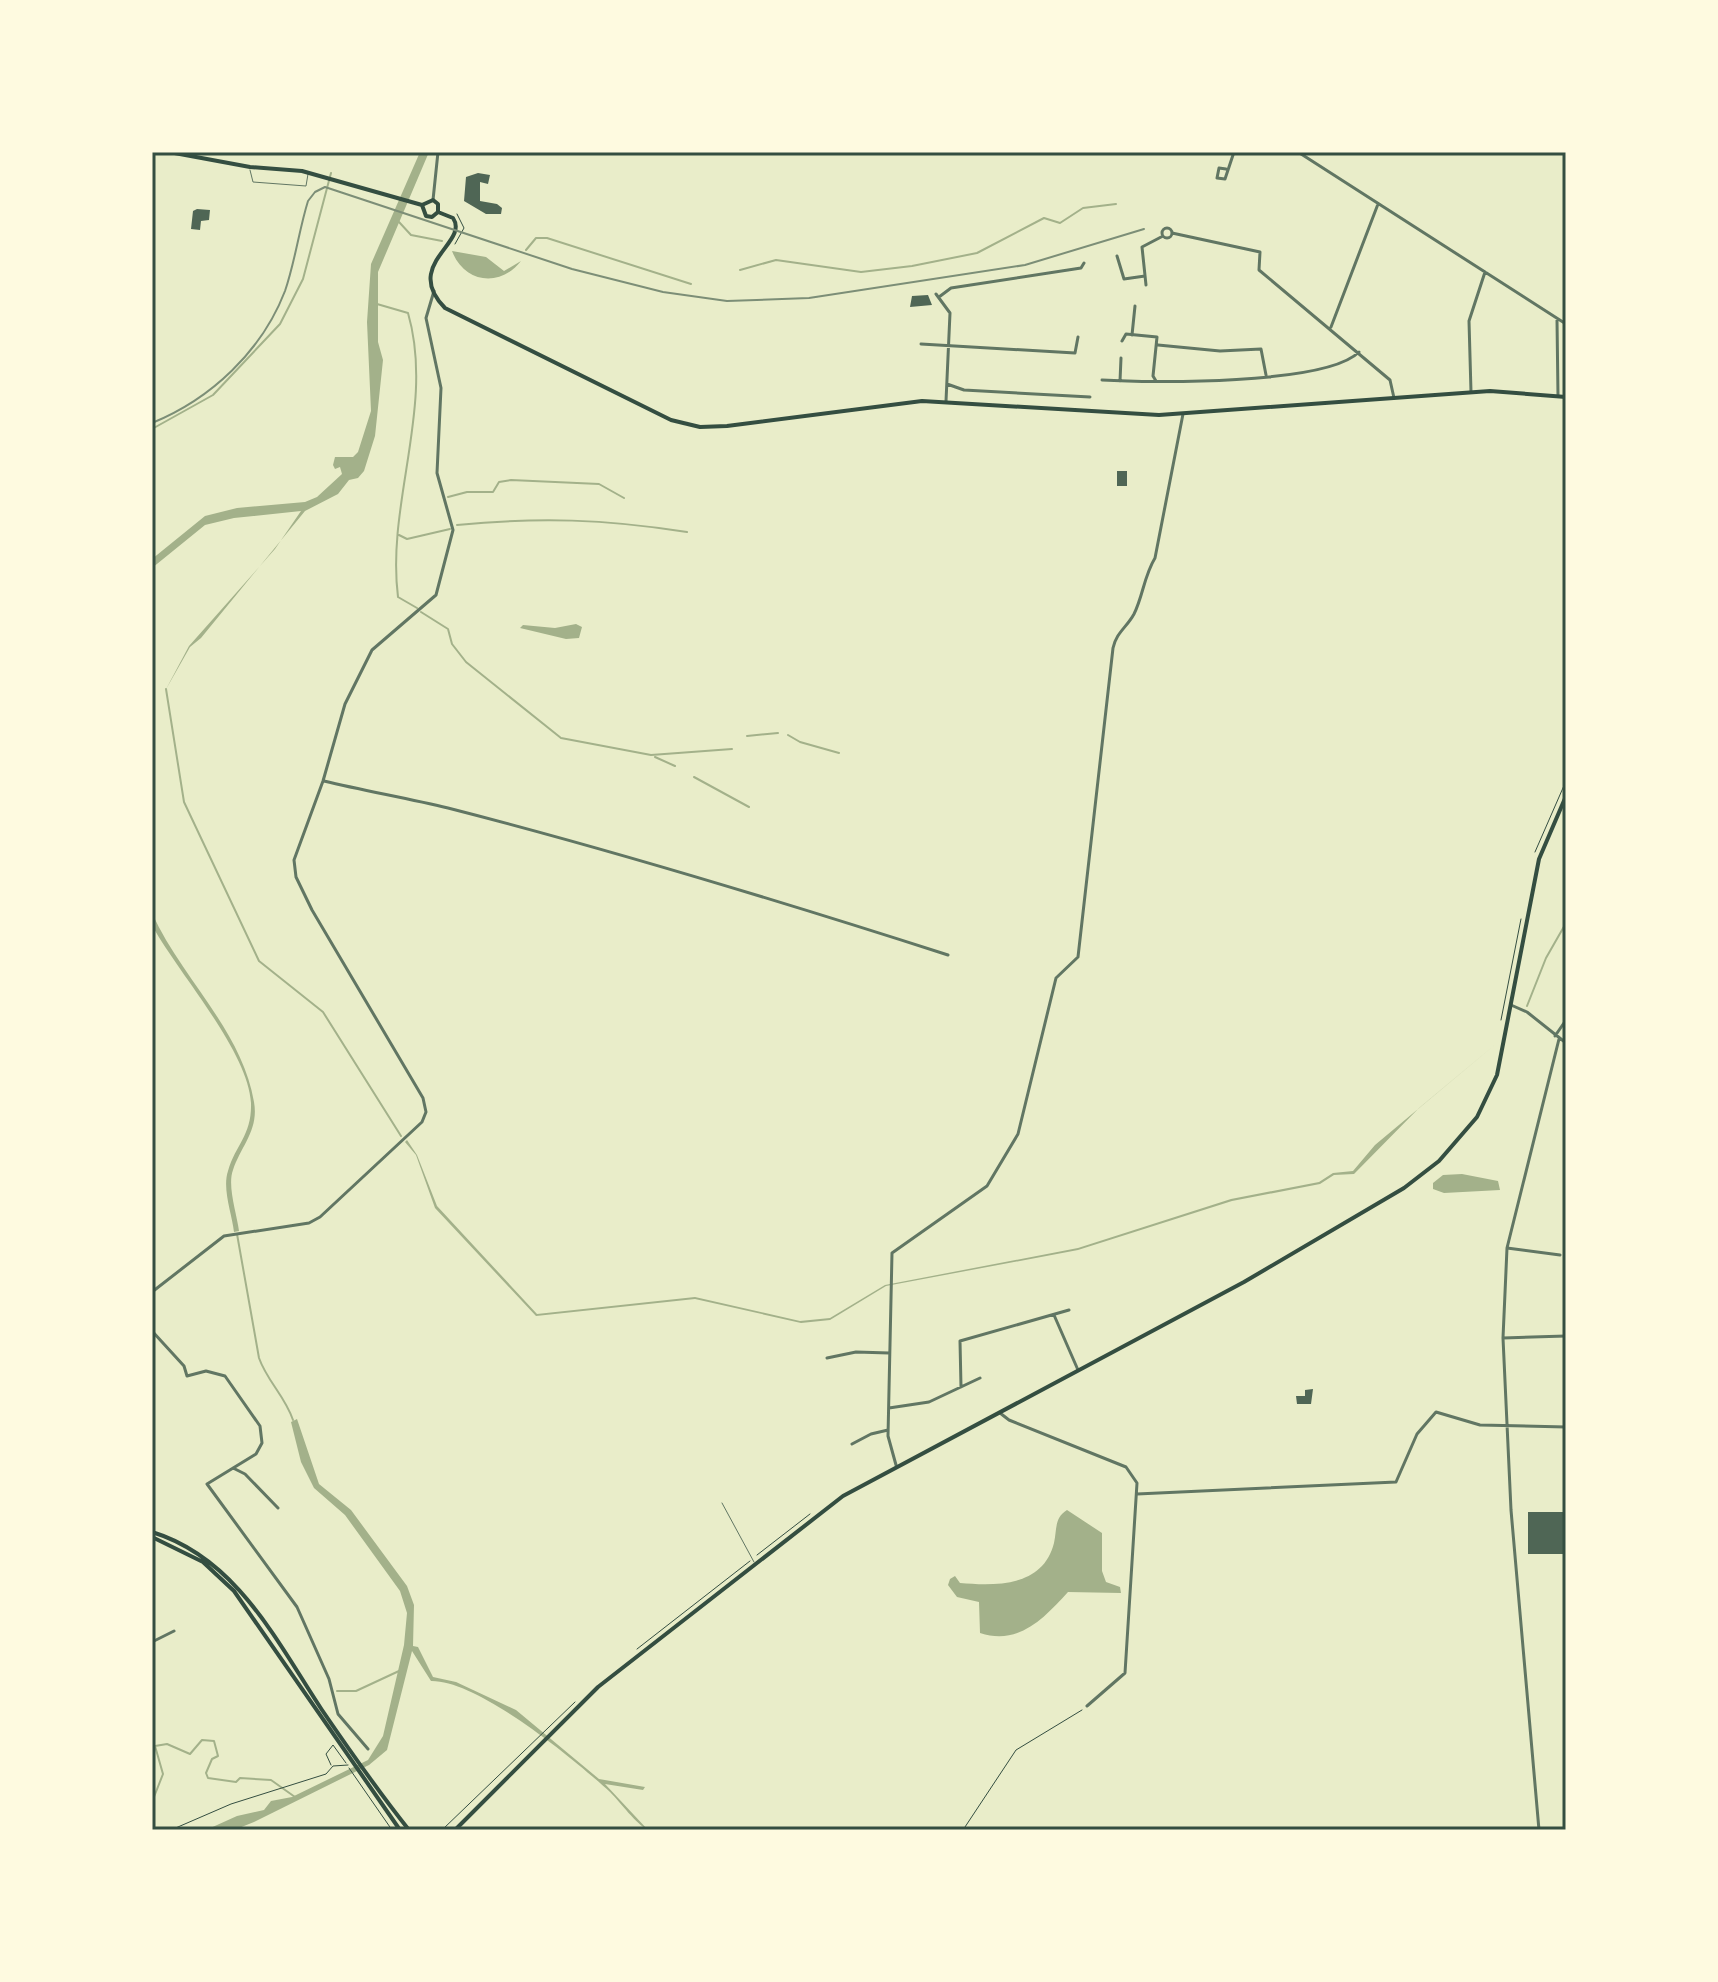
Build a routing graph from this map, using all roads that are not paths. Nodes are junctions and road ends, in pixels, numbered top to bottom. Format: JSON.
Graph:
{"nodes":[{"id":1,"x":169,"y":152,"type":"edge"},
{"id":2,"x":438,"y":152,"type":"edge"},
{"id":3,"x":1234,"y":152,"type":"edge"},
{"id":4,"x":1298,"y":152,"type":"edge"},
{"id":5,"x":250,"y":167,"type":"junction"},
{"id":6,"x":1226,"y":169,"type":"dead end"},
{"id":7,"x":308,"y":173,"type":"junction"},
{"id":8,"x":433,"y":200,"type":"junction"},
{"id":9,"x":1379,"y":203,"type":"junction"},
{"id":10,"x":419,"y":204,"type":"junction"},
{"id":11,"x":438,"y":212,"type":"junction"},
{"id":12,"x":1172,"y":233,"type":"junction"},
{"id":13,"x":1163,"y":236,"type":"junction"},
{"id":14,"x":1117,"y":256,"type":"dead end"},
{"id":15,"x":1084,"y":263,"type":"dead end"},
{"id":16,"x":1485,"y":272,"type":"junction"},
{"id":17,"x":1145,"y":276,"type":"junction"},
{"id":18,"x":1146,"y":285,"type":"dead end"},
{"id":19,"x":434,"y":291,"type":"junction"},
{"id":20,"x":1135,"y":306,"type":"dead end"},
{"id":21,"x":1557,"y":318,"type":"junction"},
{"id":22,"x":1566,"y":324,"type":"edge"},
{"id":23,"x":1331,"y":327,"type":"junction"},
{"id":24,"x":1132,"y":335,"type":"junction"},
{"id":25,"x":1078,"y":337,"type":"dead end"},
{"id":26,"x":1122,"y":341,"type":"dead end"},
{"id":27,"x":921,"y":344,"type":"dead end"},
{"id":28,"x":949,"y":345,"type":"junction"},
{"id":29,"x":1158,"y":345,"type":"junction"},
{"id":30,"x":1359,"y":352,"type":"junction"},
{"id":31,"x":1121,"y":358,"type":"dead end"},
{"id":32,"x":1266,"y":375,"type":"junction"},
{"id":33,"x":1102,"y":380,"type":"dead end"},
{"id":34,"x":1120,"y":381,"type":"junction"},
{"id":35,"x":1156,"y":381,"type":"junction"},
{"id":36,"x":947,"y":384,"type":"junction"},
{"id":37,"x":1471,"y":392,"type":"junction"},
{"id":38,"x":1558,"y":396,"type":"junction"},
{"id":39,"x":1090,"y":397,"type":"dead end"},
{"id":40,"x":1566,"y":397,"type":"edge"},
{"id":41,"x":1394,"y":398,"type":"junction"},
{"id":42,"x":946,"y":402,"type":"junction"},
{"id":43,"x":1183,"y":414,"type":"junction"},
{"id":44,"x":323,"y":781,"type":"junction"},
{"id":45,"x":1566,"y":796,"type":"edge"},
{"id":46,"x":948,"y":955,"type":"dead end"},
{"id":47,"x":1511,"y":1005,"type":"junction"},
{"id":48,"x":1566,"y":1020,"type":"edge"},
{"id":49,"x":1555,"y":1036,"type":"junction"},
{"id":50,"x":1559,"y":1039,"type":"junction"},
{"id":51,"x":1566,"y":1043,"type":"edge"},
{"id":52,"x":1507,"y":1248,"type":"junction"},
{"id":53,"x":1563,"y":1256,"type":"edge"},
{"id":54,"x":152,"y":1292,"type":"edge"},
{"id":55,"x":1069,"y":1310,"type":"dead end"},
{"id":56,"x":1054,"y":1315,"type":"junction"},
{"id":57,"x":152,"y":1331,"type":"edge"},
{"id":58,"x":1566,"y":1336,"type":"edge"},
{"id":59,"x":1503,"y":1338,"type":"junction"},
{"id":60,"x":889,"y":1353,"type":"junction"},
{"id":61,"x":827,"y":1358,"type":"dead end"},
{"id":62,"x":1078,"y":1370,"type":"junction"},
{"id":63,"x":980,"y":1378,"type":"dead end"},
{"id":64,"x":961,"y":1387,"type":"junction"},
{"id":65,"x":889,"y":1408,"type":"junction"},
{"id":66,"x":1000,"y":1413,"type":"junction"},
{"id":67,"x":1507,"y":1426,"type":"junction"},
{"id":68,"x":1566,"y":1427,"type":"edge"},
{"id":69,"x":888,"y":1430,"type":"junction"},
{"id":70,"x":852,"y":1444,"type":"dead end"},
{"id":71,"x":896,"y":1465,"type":"junction"},
{"id":72,"x":233,"y":1468,"type":"junction"},
{"id":73,"x":1137,"y":1494,"type":"junction"},
{"id":74,"x":722,"y":1503,"type":"dead end"},
{"id":75,"x":278,"y":1508,"type":"dead end"},
{"id":76,"x":152,"y":1535,"type":"edge"},
{"id":77,"x":754,"y":1562,"type":"junction"},
{"id":78,"x":174,"y":1631,"type":"dead end"},
{"id":79,"x":152,"y":1642,"type":"edge"},
{"id":80,"x":1087,"y":1706,"type":"road end"},
{"id":81,"x":368,"y":1749,"type":"dead end"},
{"id":82,"x":364,"y":1781,"type":"junction"},
{"id":83,"x":455,"y":1829,"type":"edge"},
{"id":84,"x":400,"y":1830,"type":"edge"},
{"id":85,"x":409,"y":1830,"type":"edge"},
{"id":86,"x":1539,"y":1830,"type":"edge"}],
"edges":[{"from":1,"to":5,"type":"main road"},
{"from":2,"to":8,"type":"street"},
{"from":3,"to":6,"type":"street"},
{"from":4,"to":9,"type":"street"},
{"from":5,"to":7,"type":"main road"},
{"from":5,"to":7,"type":"lane"},
{"from":7,"to":10,"type":"main road"},
{"from":8,"to":10,"type":"main road"},
{"from":8,"to":11,"type":"main road"},
{"from":9,"to":16,"type":"street"},
{"from":9,"to":23,"type":"street"},
{"from":10,"to":11,"type":"main road"},
{"from":11,"to":19,"type":"main road"},
{"from":12,"to":13,"type":"street"},
{"from":12,"to":13,"type":"street"},
{"from":12,"to":23,"type":"street"},
{"from":13,"to":17,"type":"street"},
{"from":14,"to":17,"type":"street"},
{"from":15,"to":28,"type":"street"},
{"from":16,"to":21,"type":"street"},
{"from":16,"to":37,"type":"street"},
{"from":17,"to":18,"type":"street"},
{"from":19,"to":42,"type":"main road"},
{"from":19,"to":44,"type":"street"},
{"from":20,"to":24,"type":"street"},
{"from":21,"to":22,"type":"street"},
{"from":21,"to":38,"type":"street"},
{"from":23,"to":30,"type":"street"},
{"from":24,"to":26,"type":"street"},
{"from":24,"to":29,"type":"street"},
{"from":25,"to":28,"type":"street"},
{"from":27,"to":28,"type":"street"},
{"from":28,"to":36,"type":"street"},
{"from":29,"to":32,"type":"street"},
{"from":29,"to":35,"type":"street"},
{"from":30,"to":32,"type":"street"},
{"from":30,"to":41,"type":"street"},
{"from":31,"to":34,"type":"street"},
{"from":32,"to":35,"type":"street"},
{"from":33,"to":34,"type":"street"},
{"from":34,"to":35,"type":"street"},
{"from":36,"to":39,"type":"street"},
{"from":36,"to":42,"type":"street"},
{"from":37,"to":38,"type":"main road"},
{"from":37,"to":41,"type":"main road"},
{"from":38,"to":40,"type":"main road"},
{"from":41,"to":43,"type":"main road"},
{"from":42,"to":43,"type":"main road"},
{"from":43,"to":60,"type":"street"},
{"from":44,"to":46,"type":"street"},
{"from":44,"to":54,"type":"street"},
{"from":45,"to":47,"type":"main road"},
{"from":47,"to":49,"type":"street"},
{"from":47,"to":62,"type":"main road"},
{"from":48,"to":49,"type":"street"},
{"from":49,"to":50,"type":"street"},
{"from":50,"to":51,"type":"street"},
{"from":50,"to":52,"type":"street"},
{"from":52,"to":53,"type":"street"},
{"from":52,"to":59,"type":"street"},
{"from":55,"to":56,"type":"street"},
{"from":56,"to":62,"type":"street"},
{"from":56,"to":64,"type":"street"},
{"from":57,"to":72,"type":"street"},
{"from":58,"to":59,"type":"street"},
{"from":59,"to":67,"type":"street"},
{"from":60,"to":61,"type":"street"},
{"from":60,"to":65,"type":"street"},
{"from":62,"to":66,"type":"main road"},
{"from":63,"to":64,"type":"street"},
{"from":64,"to":65,"type":"street"},
{"from":65,"to":69,"type":"street"},
{"from":66,"to":71,"type":"main road"},
{"from":66,"to":73,"type":"street"},
{"from":67,"to":68,"type":"street"},
{"from":67,"to":73,"type":"street"},
{"from":67,"to":86,"type":"street"},
{"from":69,"to":70,"type":"street"},
{"from":69,"to":71,"type":"street"},
{"from":71,"to":77,"type":"main road"},
{"from":72,"to":75,"type":"street"},
{"from":72,"to":81,"type":"street"},
{"from":73,"to":80,"type":"street"},
{"from":74,"to":77,"type":"lane"},
{"from":76,"to":82,"type":"main road"},
{"from":77,"to":83,"type":"main road"},
{"from":78,"to":79,"type":"street"},
{"from":82,"to":84,"type":"main road"},
{"from":82,"to":85,"type":"main road"}]}
